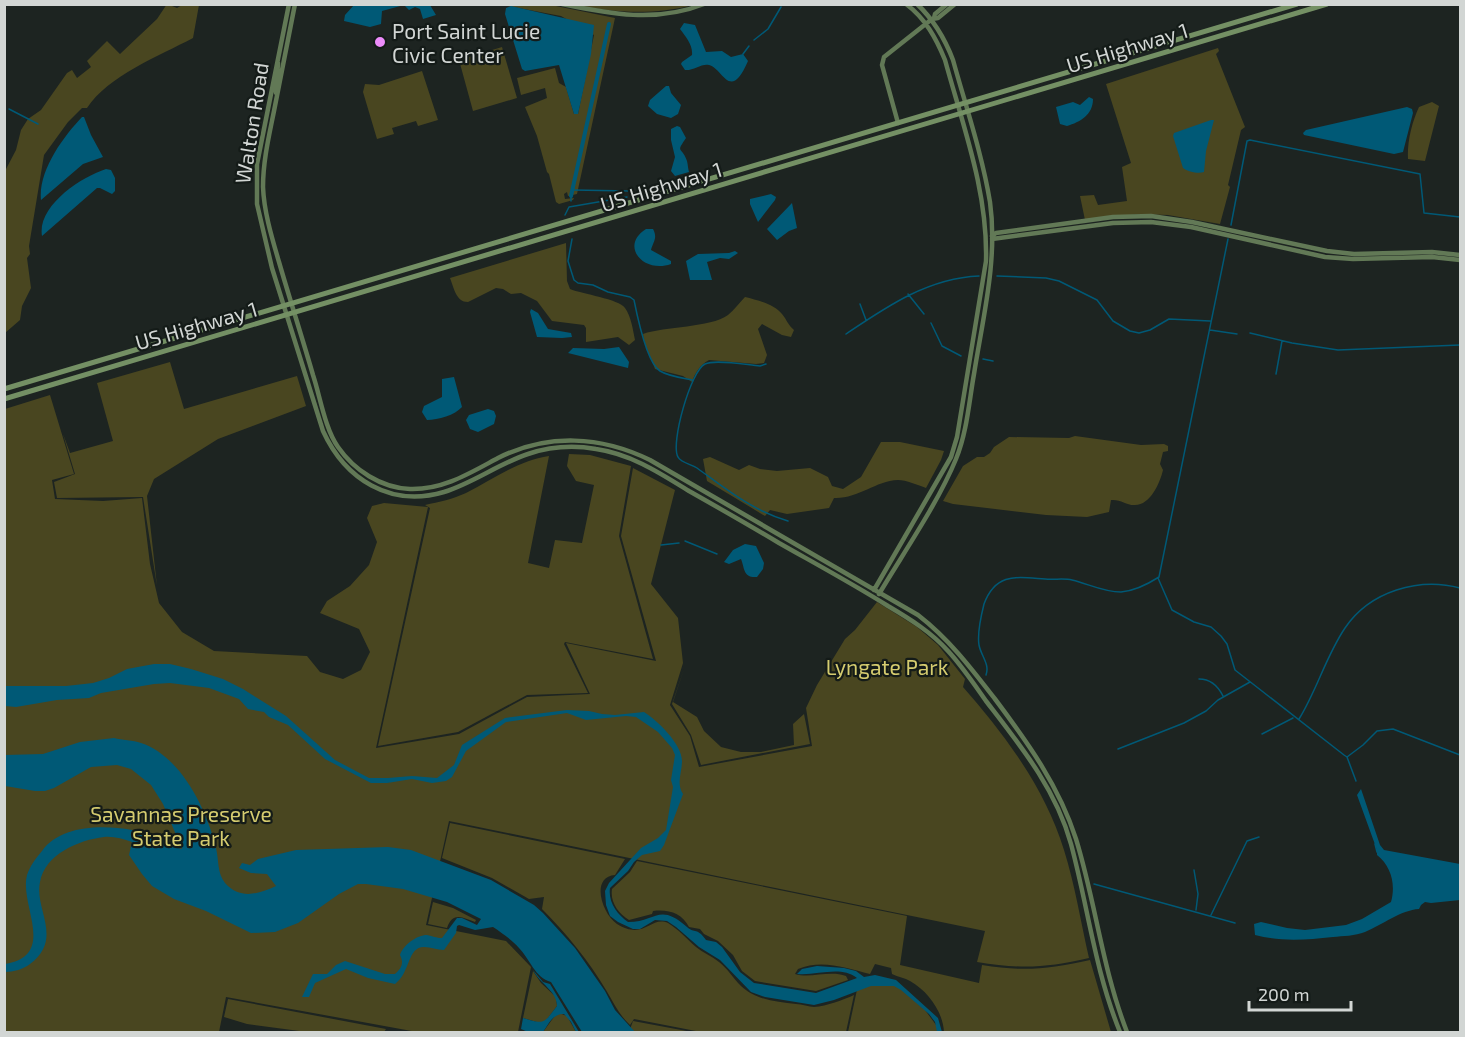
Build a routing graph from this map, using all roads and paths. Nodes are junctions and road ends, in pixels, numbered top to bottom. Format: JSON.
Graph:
{"nodes":[{"id":1,"x":289,"y":4,"type":"edge"},
{"id":2,"x":296,"y":4,"type":"edge"},
{"id":3,"x":562,"y":4,"type":"edge"},
{"id":4,"x":704,"y":4,"type":"edge"},
{"id":5,"x":906,"y":4,"type":"edge"},
{"id":6,"x":917,"y":4,"type":"edge"},
{"id":7,"x":947,"y":4,"type":"edge"},
{"id":8,"x":955,"y":4,"type":"edge"},
{"id":9,"x":1297,"y":4,"type":"edge"},
{"id":10,"x":1328,"y":4,"type":"edge"},
{"id":11,"x":933,"y":19,"type":"junction"},
{"id":12,"x":926,"y":24,"type":"junction"},
{"id":13,"x":285,"y":25,"type":"junction"},
{"id":14,"x":1163,"y":44,"type":"junction"},
{"id":15,"x":1153,"y":47,"type":"junction"},
{"id":16,"x":1157,"y":55,"type":"junction"},
{"id":17,"x":277,"y":59,"type":"junction"},
{"id":18,"x":1143,"y":59,"type":"junction"},
{"id":19,"x":284,"y":62,"type":"junction"},
{"id":20,"x":277,"y":96,"type":"junction"},
{"id":21,"x":964,"y":103,"type":"junction"},
{"id":22,"x":957,"y":105,"type":"junction"},
{"id":23,"x":967,"y":113,"type":"junction"},
{"id":24,"x":960,"y":115,"type":"junction"},
{"id":25,"x":898,"y":123,"type":"junction"},
{"id":26,"x":785,"y":156,"type":"junction"},
{"id":27,"x":774,"y":169,"type":"junction"},
{"id":28,"x":990,"y":238,"type":"junction"},
{"id":29,"x":1461,"y":255,"type":"edge"},
{"id":30,"x":446,"y":257,"type":"junction"},
{"id":31,"x":1461,"y":260,"type":"edge"},
{"id":32,"x":435,"y":270,"type":"junction"},
{"id":33,"x":291,"y":304,"type":"junction"},
{"id":34,"x":283,"y":306,"type":"junction"},
{"id":35,"x":294,"y":313,"type":"junction"},
{"id":36,"x":286,"y":316,"type":"junction"},
{"id":37,"x":153,"y":345,"type":"junction"},
{"id":38,"x":140,"y":358,"type":"junction"},
{"id":39,"x":82,"y":366,"type":"junction"},
{"id":40,"x":72,"y":379,"type":"junction"},
{"id":41,"x":4,"y":389,"type":"edge"},
{"id":42,"x":4,"y":399,"type":"edge"},
{"id":43,"x":878,"y":591,"type":"junction"},
{"id":44,"x":874,"y":597,"type":"junction"},
{"id":45,"x":1120,"y":1032,"type":"edge"},
{"id":46,"x":1127,"y":1032,"type":"edge"}],
"edges":[{"from":1,"to":13,"type":"main road","name":"Walton Road"},
{"from":2,"to":19,"type":"main road","name":"Walton Road"},
{"from":3,"to":4,"type":"main road"},
{"from":5,"to":12,"type":"main road"},
{"from":6,"to":11,"type":"main road"},
{"from":7,"to":11,"type":"main road"},
{"from":8,"to":11,"type":"main road"},
{"from":9,"to":14,"type":"main road","name":"US Highway 1"},
{"from":10,"to":16,"type":"main road","name":"US Highway 1"},
{"from":11,"to":12,"type":"main road"},
{"from":11,"to":21,"type":"main road"},
{"from":12,"to":22,"type":"main road"},
{"from":12,"to":25,"type":"main road"},
{"from":13,"to":17,"type":"main road","name":"Walton Road"},
{"from":13,"to":19,"type":"main road"},
{"from":14,"to":15,"type":"main road","name":"US Highway 1"},
{"from":14,"to":16,"type":"main road"},
{"from":15,"to":18,"type":"main road"},
{"from":15,"to":21,"type":"main road","name":"US Highway 1"},
{"from":16,"to":18,"type":"main road","name":"US Highway 1"},
{"from":17,"to":20,"type":"main road"},
{"from":17,"to":34,"type":"main road","name":"Walton Road"},
{"from":18,"to":23,"type":"main road","name":"US Highway 1"},
{"from":19,"to":20,"type":"main road","name":"Walton Road"},
{"from":20,"to":33,"type":"main road","name":"Walton Road"},
{"from":21,"to":22,"type":"main road","name":"US Highway 1"},
{"from":21,"to":23,"type":"main road"},
{"from":22,"to":24,"type":"main road"},
{"from":22,"to":25,"type":"main road","name":"US Highway 1"},
{"from":23,"to":24,"type":"main road","name":"US Highway 1"},
{"from":23,"to":28,"type":"main road"},
{"from":24,"to":27,"type":"main road","name":"US Highway 1"},
{"from":24,"to":28,"type":"main road"},
{"from":25,"to":26,"type":"main road","name":"US Highway 1"},
{"from":26,"to":27,"type":"main road"},
{"from":26,"to":30,"type":"main road","name":"US Highway 1"},
{"from":27,"to":32,"type":"main road","name":"US Highway 1"},
{"from":28,"to":29,"type":"main road"},
{"from":28,"to":31,"type":"main road"},
{"from":28,"to":43,"type":"main road"},
{"from":30,"to":32,"type":"main road"},
{"from":30,"to":33,"type":"main road","name":"US Highway 1"},
{"from":32,"to":35,"type":"main road","name":"US Highway 1"},
{"from":33,"to":34,"type":"main road","name":"US Highway 1"},
{"from":33,"to":35,"type":"main road","name":"Walton Road"},
{"from":34,"to":36,"type":"main road","name":"Walton Road"},
{"from":34,"to":37,"type":"main road","name":"US Highway 1"},
{"from":35,"to":36,"type":"main road","name":"US Highway 1"},
{"from":35,"to":43,"type":"main road","name":"Walton Road"},
{"from":36,"to":38,"type":"main road","name":"US Highway 1"},
{"from":36,"to":44,"type":"main road","name":"Walton Road"},
{"from":37,"to":38,"type":"main road"},
{"from":37,"to":39,"type":"main road","name":"US Highway 1"},
{"from":38,"to":40,"type":"main road","name":"US Highway 1"},
{"from":39,"to":40,"type":"main road"},
{"from":39,"to":41,"type":"main road","name":"US Highway 1"},
{"from":40,"to":42,"type":"main road","name":"US Highway 1"},
{"from":43,"to":44,"type":"main road"},
{"from":43,"to":46,"type":"main road","name":"Walton Road"},
{"from":44,"to":45,"type":"main road","name":"Walton Road"}]}
